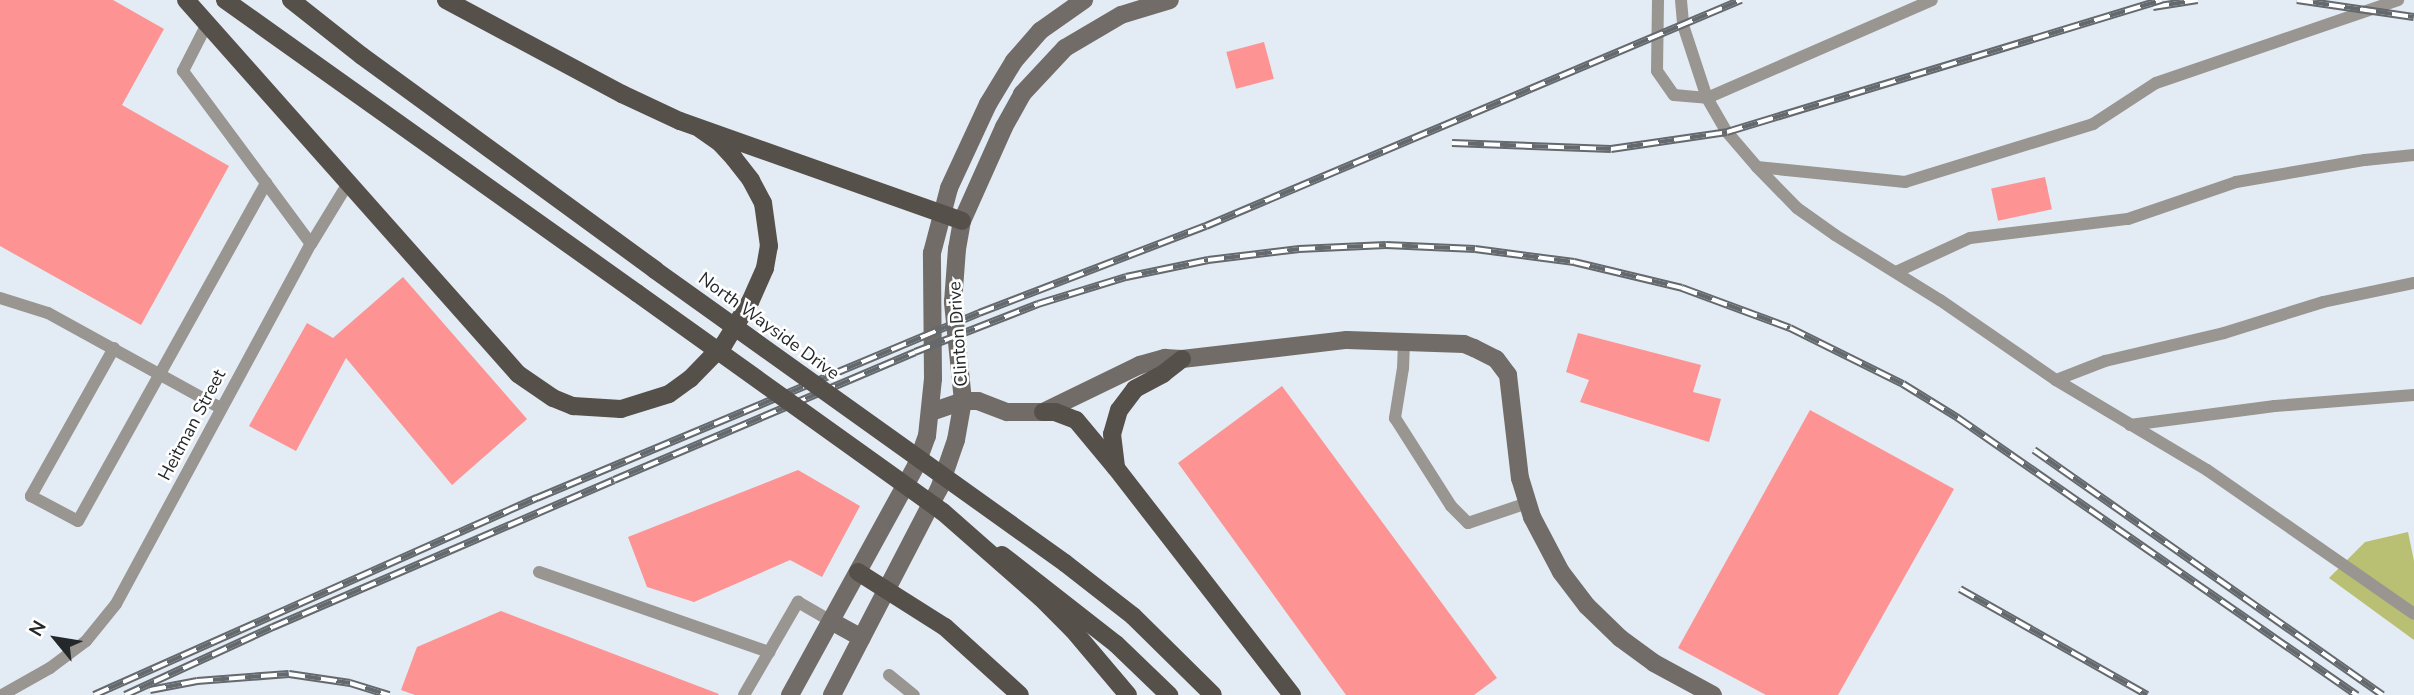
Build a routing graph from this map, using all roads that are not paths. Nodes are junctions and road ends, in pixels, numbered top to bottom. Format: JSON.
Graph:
{"nodes":[{"id":1,"x":186,"y":0,"type":"edge"},
{"id":2,"x":225,"y":0,"type":"edge"},
{"id":3,"x":291,"y":0,"type":"edge"},
{"id":4,"x":446,"y":0,"type":"edge"},
{"id":5,"x":1084,"y":0,"type":"edge"},
{"id":6,"x":1170,"y":0,"type":"edge"},
{"id":7,"x":1658,"y":0,"type":"edge"},
{"id":8,"x":1681,"y":0,"type":"edge"},
{"id":9,"x":1932,"y":0,"type":"edge"},
{"id":10,"x":2398,"y":0,"type":"edge"},
{"id":11,"x":207,"y":24,"type":"junction"},
{"id":12,"x":1707,"y":97,"type":"junction"},
{"id":13,"x":700,"y":129,"type":"junction"},
{"id":14,"x":2414,"y":155,"type":"edge"},
{"id":15,"x":1757,"y":167,"type":"junction"},
{"id":16,"x":266,"y":183,"type":"junction"},
{"id":17,"x":347,"y":185,"type":"junction"},
{"id":18,"x":940,"y":214,"type":"junction"},
{"id":19,"x":962,"y":221,"type":"junction"},
{"id":20,"x":311,"y":244,"type":"junction"},
{"id":21,"x":1896,"y":272,"type":"junction"},
{"id":22,"x":2414,"y":283,"type":"edge"},
{"id":23,"x":0,"y":298,"type":"edge"},
{"id":24,"x":1404,"y":341,"type":"junction"},
{"id":25,"x":114,"y":348,"type":"junction"},
{"id":26,"x":1182,"y":359,"type":"junction"},
{"id":27,"x":160,"y":374,"type":"junction"},
{"id":28,"x":2056,"y":380,"type":"junction"},
{"id":29,"x":2414,"y":395,"type":"edge"},
{"id":30,"x":963,"y":401,"type":"junction"},
{"id":31,"x":221,"y":408,"type":"junction"},
{"id":32,"x":931,"y":412,"type":"junction"},
{"id":33,"x":1043,"y":412,"type":"junction"},
{"id":34,"x":2130,"y":425,"type":"junction"},
{"id":35,"x":1116,"y":468,"type":"junction"},
{"id":36,"x":1527,"y":503,"type":"junction"},
{"id":37,"x":539,"y":572,"type":"dead end"},
{"id":38,"x":858,"y":572,"type":"junction"},
{"id":39,"x":888,"y":589,"type":"junction"},
{"id":40,"x":1044,"y":593,"type":"junction"},
{"id":41,"x":2414,"y":614,"type":"edge"},
{"id":42,"x":831,"y":621,"type":"junction"},
{"id":43,"x":862,"y":638,"type":"junction"},
{"id":44,"x":769,"y":652,"type":"junction"},
{"id":45,"x":889,"y":675,"type":"dead end"},
{"id":46,"x":2,"y":695,"type":"edge"},
{"id":47,"x":744,"y":695,"type":"edge"},
{"id":48,"x":790,"y":695,"type":"edge"},
{"id":49,"x":832,"y":695,"type":"edge"},
{"id":50,"x":914,"y":695,"type":"edge"},
{"id":51,"x":1020,"y":695,"type":"edge"},
{"id":52,"x":1128,"y":695,"type":"edge"},
{"id":53,"x":1169,"y":695,"type":"edge"},
{"id":54,"x":1213,"y":695,"type":"edge"},
{"id":55,"x":1292,"y":695,"type":"edge"},
{"id":56,"x":1713,"y":695,"type":"edge"}],
"edges":[{"from":1,"to":11,"type":"main road"},
{"from":2,"to":40,"type":"main road","bridge":true},
{"from":3,"to":54,"type":"main road","name":"North Wayside Drive","bridge":true},
{"from":4,"to":13,"type":"main road"},
{"from":5,"to":18,"type":"main road","name":"Clinton Drive"},
{"from":6,"to":19,"type":"main road","name":"Clinton Drive"},
{"from":7,"to":12,"type":"lane"},
{"from":8,"to":12,"type":"lane"},
{"from":9,"to":12,"type":"lane"},
{"from":10,"to":15,"type":"lane"},
{"from":11,"to":16,"type":"lane"},
{"from":11,"to":17,"type":"main road"},
{"from":12,"to":15,"type":"lane"},
{"from":13,"to":17,"type":"main road"},
{"from":13,"to":18,"type":"main road"},
{"from":14,"to":21,"type":"lane"},
{"from":15,"to":21,"type":"lane"},
{"from":16,"to":20,"type":"lane"},
{"from":16,"to":27,"type":"lane"},
{"from":17,"to":20,"type":"lane","name":"Heitman Street"},
{"from":18,"to":19,"type":"main road"},
{"from":18,"to":32,"type":"main road","name":"Clinton Drive"},
{"from":19,"to":30,"type":"main road","name":"Clinton Drive"},
{"from":20,"to":31,"type":"lane","name":"Heitman Street"},
{"from":21,"to":28,"type":"lane"},
{"from":22,"to":28,"type":"lane"},
{"from":23,"to":25,"type":"lane"},
{"from":24,"to":26,"type":"main road"},
{"from":24,"to":36,"type":"main road"},
{"from":24,"to":36,"type":"lane"},
{"from":25,"to":27,"type":"lane"},
{"from":25,"to":27,"type":"lane"},
{"from":26,"to":33,"type":"main road"},
{"from":26,"to":35,"type":"main road"},
{"from":27,"to":31,"type":"lane"},
{"from":28,"to":34,"type":"lane"},
{"from":29,"to":34,"type":"lane"},
{"from":30,"to":32,"type":"main road"},
{"from":30,"to":33,"type":"main road"},
{"from":30,"to":39,"type":"main road","name":"Clinton Drive"},
{"from":31,"to":46,"type":"lane","name":"Heitman Street"},
{"from":32,"to":38,"type":"main road","name":"Clinton Drive"},
{"from":33,"to":35,"type":"main road"},
{"from":34,"to":41,"type":"lane"},
{"from":35,"to":55,"type":"main road"},
{"from":36,"to":56,"type":"main road"},
{"from":37,"to":44,"type":"lane"},
{"from":38,"to":39,"type":"main road"},
{"from":38,"to":42,"type":"main road","name":"Clinton Drive"},
{"from":39,"to":43,"type":"main road","name":"Clinton Drive"},
{"from":39,"to":51,"type":"main road"},
{"from":40,"to":52,"type":"main road"},
{"from":40,"to":53,"type":"main road"},
{"from":42,"to":43,"type":"main road"},
{"from":42,"to":44,"type":"lane"},
{"from":42,"to":48,"type":"main road","name":"Clinton Drive"},
{"from":43,"to":49,"type":"main road","name":"Clinton Drive"},
{"from":44,"to":47,"type":"lane"},
{"from":45,"to":50,"type":"lane"}]}
